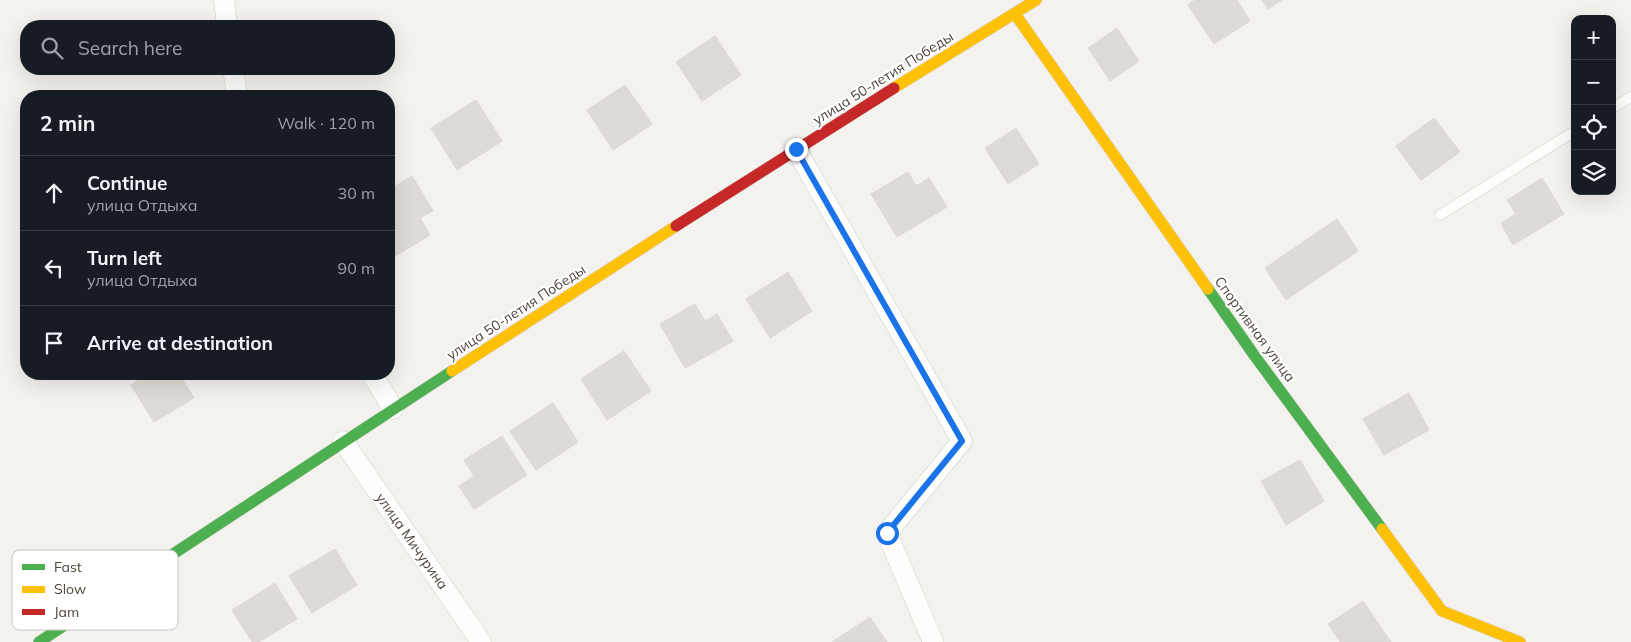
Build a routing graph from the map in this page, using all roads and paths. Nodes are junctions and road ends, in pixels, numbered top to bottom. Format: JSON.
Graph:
{"nodes":[{"id":1,"x":224,"y":0,"type":"edge"},
{"id":2,"x":1036,"y":0,"type":"edge"},
{"id":3,"x":1014,"y":14,"type":"junction"},
{"id":4,"x":226,"y":20,"type":"edge"},
{"id":5,"x":234,"y":75,"type":"edge"},
{"id":6,"x":236,"y":90,"type":"edge"},
{"id":7,"x":1631,"y":96,"type":"edge"},
{"id":8,"x":1616,"y":105,"type":"edge"},
{"id":9,"x":1571,"y":134,"type":"edge"},
{"id":10,"x":796,"y":149,"type":"junction"},
{"id":11,"x":1440,"y":215,"type":"dead end"},
{"id":12,"x":376,"y":380,"type":"edge"},
{"id":13,"x":393,"y":408,"type":"junction"},
{"id":14,"x":343,"y":441,"type":"junction"},
{"id":15,"x":178,"y":550,"type":"edge"},
{"id":16,"x":57,"y":630,"type":"edge"},
{"id":17,"x":39,"y":642,"type":"edge"},
{"id":18,"x":481,"y":642,"type":"edge"},
{"id":19,"x":933,"y":642,"type":"edge"},
{"id":20,"x":1520,"y":642,"type":"edge"}],
"edges":[{"from":1,"to":4,"type":"street"},
{"from":2,"to":3,"type":"street"},
{"from":3,"to":10,"type":"street","name":"улица 50-летия Победы"},
{"from":3,"to":20,"type":"street","name":"Спортивная улица"},
{"from":5,"to":6,"type":"street"},
{"from":7,"to":8,"type":"lane"},
{"from":9,"to":11,"type":"lane"},
{"from":10,"to":13,"type":"street","name":"улица 50-летия Победы"},
{"from":10,"to":19,"type":"street"},
{"from":12,"to":13,"type":"street"},
{"from":13,"to":14,"type":"street","name":"улица 50-летия Победы"},
{"from":14,"to":15,"type":"street","name":"улица 50-летия Победы"},
{"from":14,"to":18,"type":"street","name":"улица Мичурина"},
{"from":16,"to":17,"type":"street","name":"улица 50-летия Победы"}]}
